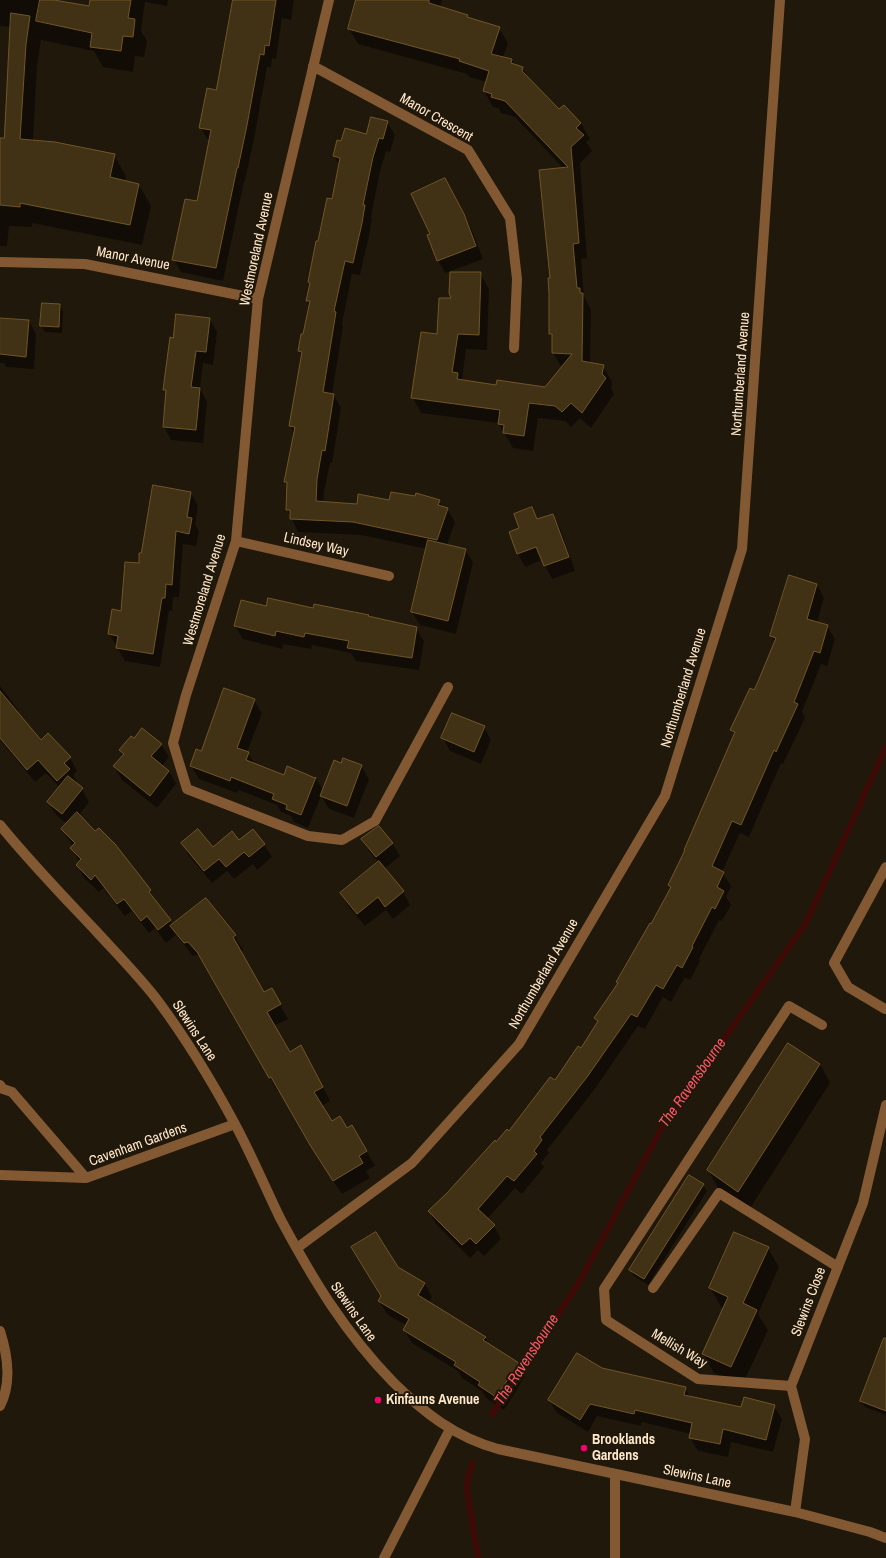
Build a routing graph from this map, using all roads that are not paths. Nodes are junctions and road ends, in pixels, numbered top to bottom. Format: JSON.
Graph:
{"nodes":[{"id":1,"x":330,"y":0,"type":"edge"},
{"id":2,"x":780,"y":0,"type":"edge"},
{"id":3,"x":313,"y":66,"type":"junction"},
{"id":4,"x":0,"y":262,"type":"edge"},
{"id":5,"x":258,"y":299,"type":"junction"},
{"id":6,"x":514,"y":348,"type":"dead end"},
{"id":7,"x":236,"y":541,"type":"junction"},
{"id":8,"x":389,"y":576,"type":"dead end"},
{"id":9,"x":448,"y":687,"type":"dead end"},
{"id":10,"x":0,"y":825,"type":"edge"},
{"id":11,"x":886,"y":868,"type":"edge"},
{"id":12,"x":886,"y":1009,"type":"edge"},
{"id":13,"x":822,"y":1025,"type":"dead end"},
{"id":14,"x":0,"y":1085,"type":"edge"},
{"id":15,"x":886,"y":1105,"type":"edge"},
{"id":16,"x":235,"y":1124,"type":"junction"},
{"id":17,"x":0,"y":1175,"type":"edge"},
{"id":18,"x":86,"y":1178,"type":"junction"},
{"id":19,"x":297,"y":1248,"type":"junction"},
{"id":20,"x":838,"y":1267,"type":"junction"},
{"id":21,"x":653,"y":1288,"type":"dead end"},
{"id":22,"x":0,"y":1332,"type":"edge"},
{"id":23,"x":791,"y":1386,"type":"junction"},
{"id":24,"x":0,"y":1406,"type":"edge"},
{"id":25,"x":450,"y":1429,"type":"junction"},
{"id":26,"x":615,"y":1475,"type":"junction"},
{"id":27,"x":795,"y":1512,"type":"junction"},
{"id":28,"x":886,"y":1538,"type":"edge"},
{"id":29,"x":384,"y":1558,"type":"edge"},
{"id":30,"x":615,"y":1558,"type":"edge"}],
"edges":[{"from":1,"to":3,"type":"street","name":"Westmoreland Avenue"},
{"from":2,"to":19,"type":"street","name":"Northumberland Avenue"},
{"from":3,"to":5,"type":"street","name":"Westmoreland Avenue"},
{"from":3,"to":6,"type":"street","name":"Manor Crescent"},
{"from":4,"to":5,"type":"street","name":"Manor Avenue"},
{"from":5,"to":7,"type":"street","name":"Westmoreland Avenue"},
{"from":7,"to":8,"type":"street","name":"Lindsey Way"},
{"from":7,"to":9,"type":"street","name":"Westmoreland Avenue"},
{"from":10,"to":16,"type":"street","name":"Slewins Lane"},
{"from":11,"to":12,"type":"street"},
{"from":13,"to":23,"type":"street","name":"Mellish Way"},
{"from":14,"to":18,"type":"street"},
{"from":15,"to":20,"type":"street","name":"Slewins Close"},
{"from":16,"to":18,"type":"street","name":"Cavenham Gardens"},
{"from":16,"to":19,"type":"street","name":"Slewins Lane"},
{"from":17,"to":18,"type":"street","name":"Cavenham Gardens"},
{"from":19,"to":25,"type":"street","name":"Slewins Lane"},
{"from":20,"to":21,"type":"street"},
{"from":20,"to":23,"type":"street","name":"Slewins Close"},
{"from":22,"to":24,"type":"street"},
{"from":23,"to":27,"type":"street"},
{"from":25,"to":26,"type":"street","name":"Slewins Lane"},
{"from":25,"to":29,"type":"street"},
{"from":26,"to":27,"type":"street","name":"Slewins Lane"},
{"from":26,"to":30,"type":"street"},
{"from":27,"to":28,"type":"street","name":"Slewins Lane"}]}
